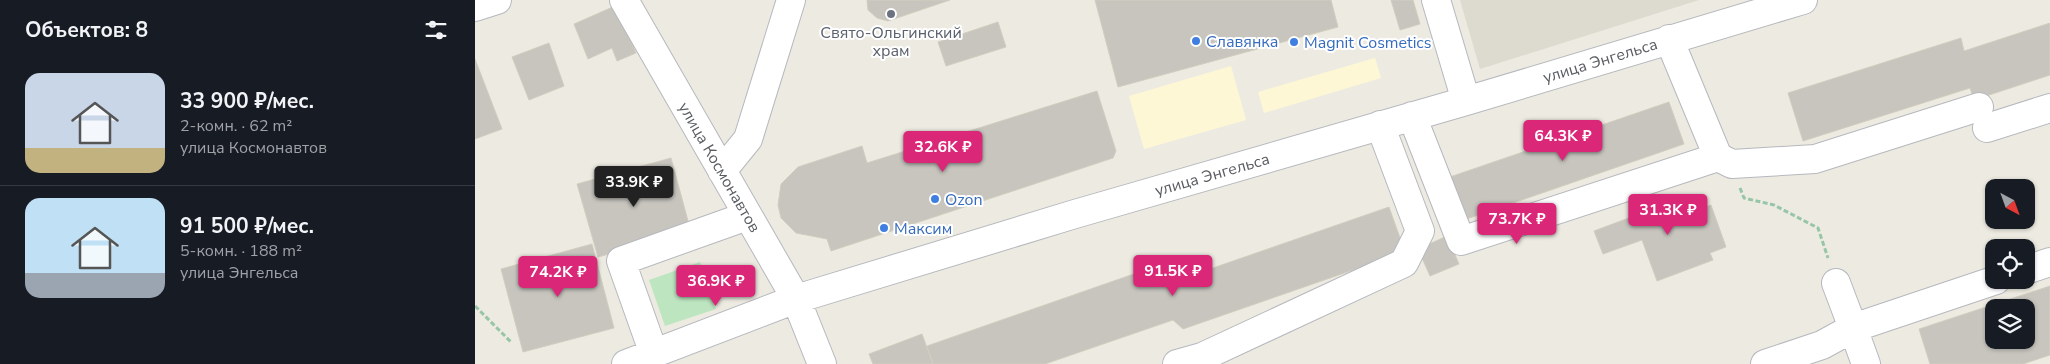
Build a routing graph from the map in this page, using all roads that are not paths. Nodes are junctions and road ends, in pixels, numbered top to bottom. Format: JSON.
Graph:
{"nodes":[{"id":1,"x":497,"y":0,"type":"edge"},
{"id":2,"x":624,"y":0,"type":"edge"},
{"id":3,"x":791,"y":0,"type":"edge"},
{"id":4,"x":1436,"y":0,"type":"edge"},
{"id":5,"x":1803,"y":0,"type":"edge"},
{"id":6,"x":475,"y":8,"type":"edge"},
{"id":7,"x":1669,"y":39,"type":"junction"},
{"id":8,"x":1466,"y":101,"type":"junction"},
{"id":9,"x":2050,"y":108,"type":"edge"},
{"id":10,"x":1412,"y":116,"type":"junction"},
{"id":11,"x":1380,"y":125,"type":"junction"},
{"id":12,"x":1725,"y":161,"type":"junction"},
{"id":13,"x":722,"y":171,"type":"junction"},
{"id":14,"x":747,"y":216,"type":"junction"},
{"id":15,"x":2050,"y":262,"type":"edge"},
{"id":16,"x":2035,"y":267,"type":"edge"},
{"id":17,"x":1837,"y":283,"type":"road end"},
{"id":18,"x":1985,"y":284,"type":"edge"},
{"id":19,"x":796,"y":299,"type":"junction"},
{"id":20,"x":1853,"y":328,"type":"junction"},
{"id":21,"x":669,"y":355,"type":"edge"},
{"id":22,"x":626,"y":364,"type":"edge"},
{"id":23,"x":822,"y":364,"type":"edge"},
{"id":24,"x":1177,"y":364,"type":"edge"},
{"id":25,"x":1765,"y":364,"type":"edge"},
{"id":26,"x":1866,"y":364,"type":"edge"}],
"edges":[{"from":1,"to":6,"type":"street"},
{"from":2,"to":13,"type":"street","name":"улица Космонавтов"},
{"from":3,"to":13,"type":"street"},
{"from":4,"to":8,"type":"street"},
{"from":5,"to":7,"type":"street","name":"улица Энгельса"},
{"from":7,"to":8,"type":"street","name":"улица Энгельса"},
{"from":7,"to":12,"type":"street"},
{"from":8,"to":10,"type":"street","name":"улица Энгельса"},
{"from":9,"to":12,"type":"street"},
{"from":10,"to":11,"type":"street","name":"улица Энгельса"},
{"from":10,"to":12,"type":"street"},
{"from":11,"to":19,"type":"street","name":"улица Энгельса"},
{"from":11,"to":24,"type":"street"},
{"from":13,"to":14,"type":"street","name":"улица Космонавтов"},
{"from":14,"to":19,"type":"street","name":"улица Космонавтов"},
{"from":14,"to":21,"type":"street"},
{"from":15,"to":16,"type":"street"},
{"from":17,"to":20,"type":"street"},
{"from":18,"to":20,"type":"street"},
{"from":19,"to":21,"type":"street","name":"улица Энгельса"},
{"from":19,"to":23,"type":"street","name":"улица Космонавтов"},
{"from":20,"to":25,"type":"street"},
{"from":20,"to":26,"type":"street"},
{"from":21,"to":22,"type":"street","name":"улица Энгельса"}]}
